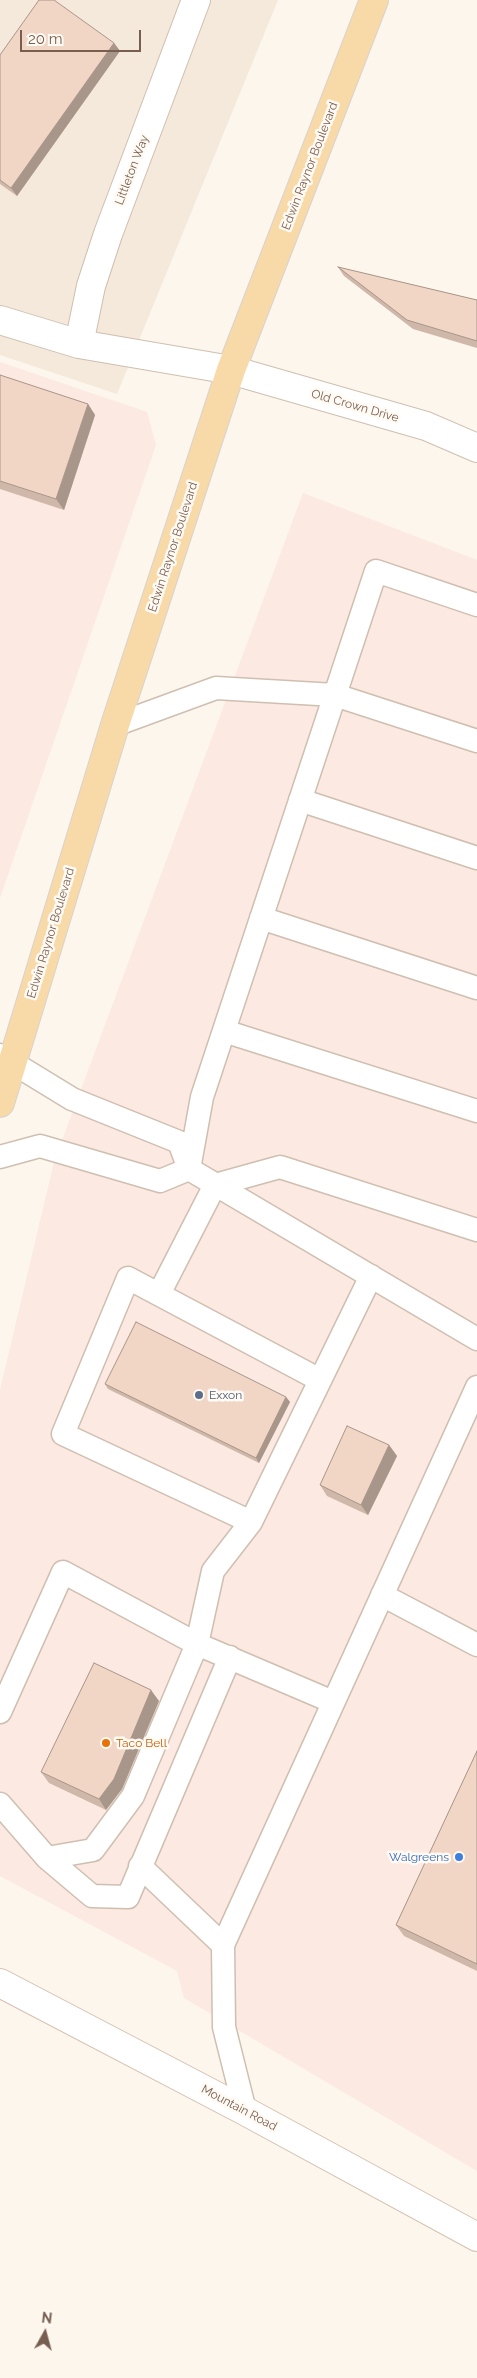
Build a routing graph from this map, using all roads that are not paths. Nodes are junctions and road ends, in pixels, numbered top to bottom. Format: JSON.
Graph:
{"nodes":[{"id":1,"x":196,"y":0,"type":"edge"},
{"id":2,"x":374,"y":0,"type":"edge"},
{"id":3,"x":0,"y":320,"type":"edge"},
{"id":4,"x":79,"y":344,"type":"junction"},
{"id":5,"x":231,"y":370,"type":"junction"},
{"id":6,"x":477,"y":448,"type":"edge"},
{"id":7,"x":477,"y":605,"type":"edge"},
{"id":8,"x":335,"y":695,"type":"junction"},
{"id":9,"x":115,"y":725,"type":"junction"},
{"id":10,"x":477,"y":741,"type":"edge"},
{"id":11,"x":300,"y":800,"type":"junction"},
{"id":12,"x":477,"y":858,"type":"edge"},
{"id":13,"x":261,"y":918,"type":"junction"},
{"id":14,"x":477,"y":988,"type":"edge"},
{"id":15,"x":224,"y":1031,"type":"junction"},
{"id":16,"x":6,"y":1058,"type":"edge"},
{"id":17,"x":0,"y":1103,"type":"edge"},
{"id":18,"x":477,"y":1111,"type":"edge"},
{"id":19,"x":0,"y":1157,"type":"edge"},
{"id":20,"x":189,"y":1170,"type":"junction"},
{"id":21,"x":215,"y":1185,"type":"junction"},
{"id":22,"x":477,"y":1230,"type":"edge"},
{"id":23,"x":371,"y":1276,"type":"junction"},
{"id":24,"x":159,"y":1294,"type":"junction"},
{"id":25,"x":477,"y":1339,"type":"edge"},
{"id":26,"x":320,"y":1380,"type":"junction"},
{"id":27,"x":477,"y":1387,"type":"edge"},
{"id":28,"x":251,"y":1522,"type":"junction"},
{"id":29,"x":382,"y":1595,"type":"junction"},
{"id":30,"x":470,"y":1641,"type":"edge"},
{"id":31,"x":197,"y":1644,"type":"junction"},
{"id":32,"x":230,"y":1657,"type":"junction"},
{"id":33,"x":333,"y":1702,"type":"junction"},
{"id":34,"x":0,"y":1712,"type":"edge"},
{"id":35,"x":0,"y":1804,"type":"edge"},
{"id":36,"x":47,"y":1858,"type":"junction"},
{"id":37,"x":140,"y":1866,"type":"junction"},
{"id":38,"x":222,"y":1944,"type":"junction"},
{"id":39,"x":0,"y":1983,"type":"edge"},
{"id":40,"x":245,"y":2111,"type":"junction"},
{"id":41,"x":475,"y":2230,"type":"edge"}],
"edges":[{"from":1,"to":4,"type":"street","name":"Littleton Way"},
{"from":2,"to":5,"type":"main road","name":"Edwin Raynor Boulevard"},
{"from":3,"to":4,"type":"street"},
{"from":4,"to":5,"type":"street"},
{"from":5,"to":6,"type":"street","name":"Old Crown Drive"},
{"from":5,"to":9,"type":"main road","name":"Edwin Raynor Boulevard"},
{"from":7,"to":8,"type":"lane"},
{"from":8,"to":9,"type":"lane"},
{"from":8,"to":10,"type":"lane"},
{"from":8,"to":11,"type":"lane"},
{"from":9,"to":16,"type":"main road","name":"Edwin Raynor Boulevard"},
{"from":11,"to":12,"type":"lane"},
{"from":11,"to":13,"type":"lane"},
{"from":13,"to":14,"type":"lane"},
{"from":13,"to":15,"type":"lane"},
{"from":15,"to":18,"type":"lane"},
{"from":15,"to":20,"type":"lane"},
{"from":16,"to":17,"type":"main road","name":"Edwin Raynor Boulevard"},
{"from":16,"to":20,"type":"lane"},
{"from":19,"to":20,"type":"lane"},
{"from":20,"to":21,"type":"lane"},
{"from":21,"to":22,"type":"lane"},
{"from":21,"to":23,"type":"lane"},
{"from":21,"to":24,"type":"lane"},
{"from":23,"to":25,"type":"lane"},
{"from":23,"to":26,"type":"lane"},
{"from":24,"to":26,"type":"lane"},
{"from":24,"to":28,"type":"lane"},
{"from":26,"to":28,"type":"lane"},
{"from":27,"to":29,"type":"lane"},
{"from":28,"to":31,"type":"lane"},
{"from":29,"to":30,"type":"lane"},
{"from":29,"to":33,"type":"lane"},
{"from":31,"to":32,"type":"lane"},
{"from":31,"to":34,"type":"lane"},
{"from":31,"to":36,"type":"lane"},
{"from":32,"to":33,"type":"lane"},
{"from":32,"to":37,"type":"lane"},
{"from":33,"to":38,"type":"lane"},
{"from":35,"to":36,"type":"lane"},
{"from":36,"to":37,"type":"lane"},
{"from":37,"to":38,"type":"lane"},
{"from":38,"to":40,"type":"lane"},
{"from":39,"to":40,"type":"street","name":"Mountain Road"},
{"from":40,"to":41,"type":"street","name":"Mountain Road"}]}
